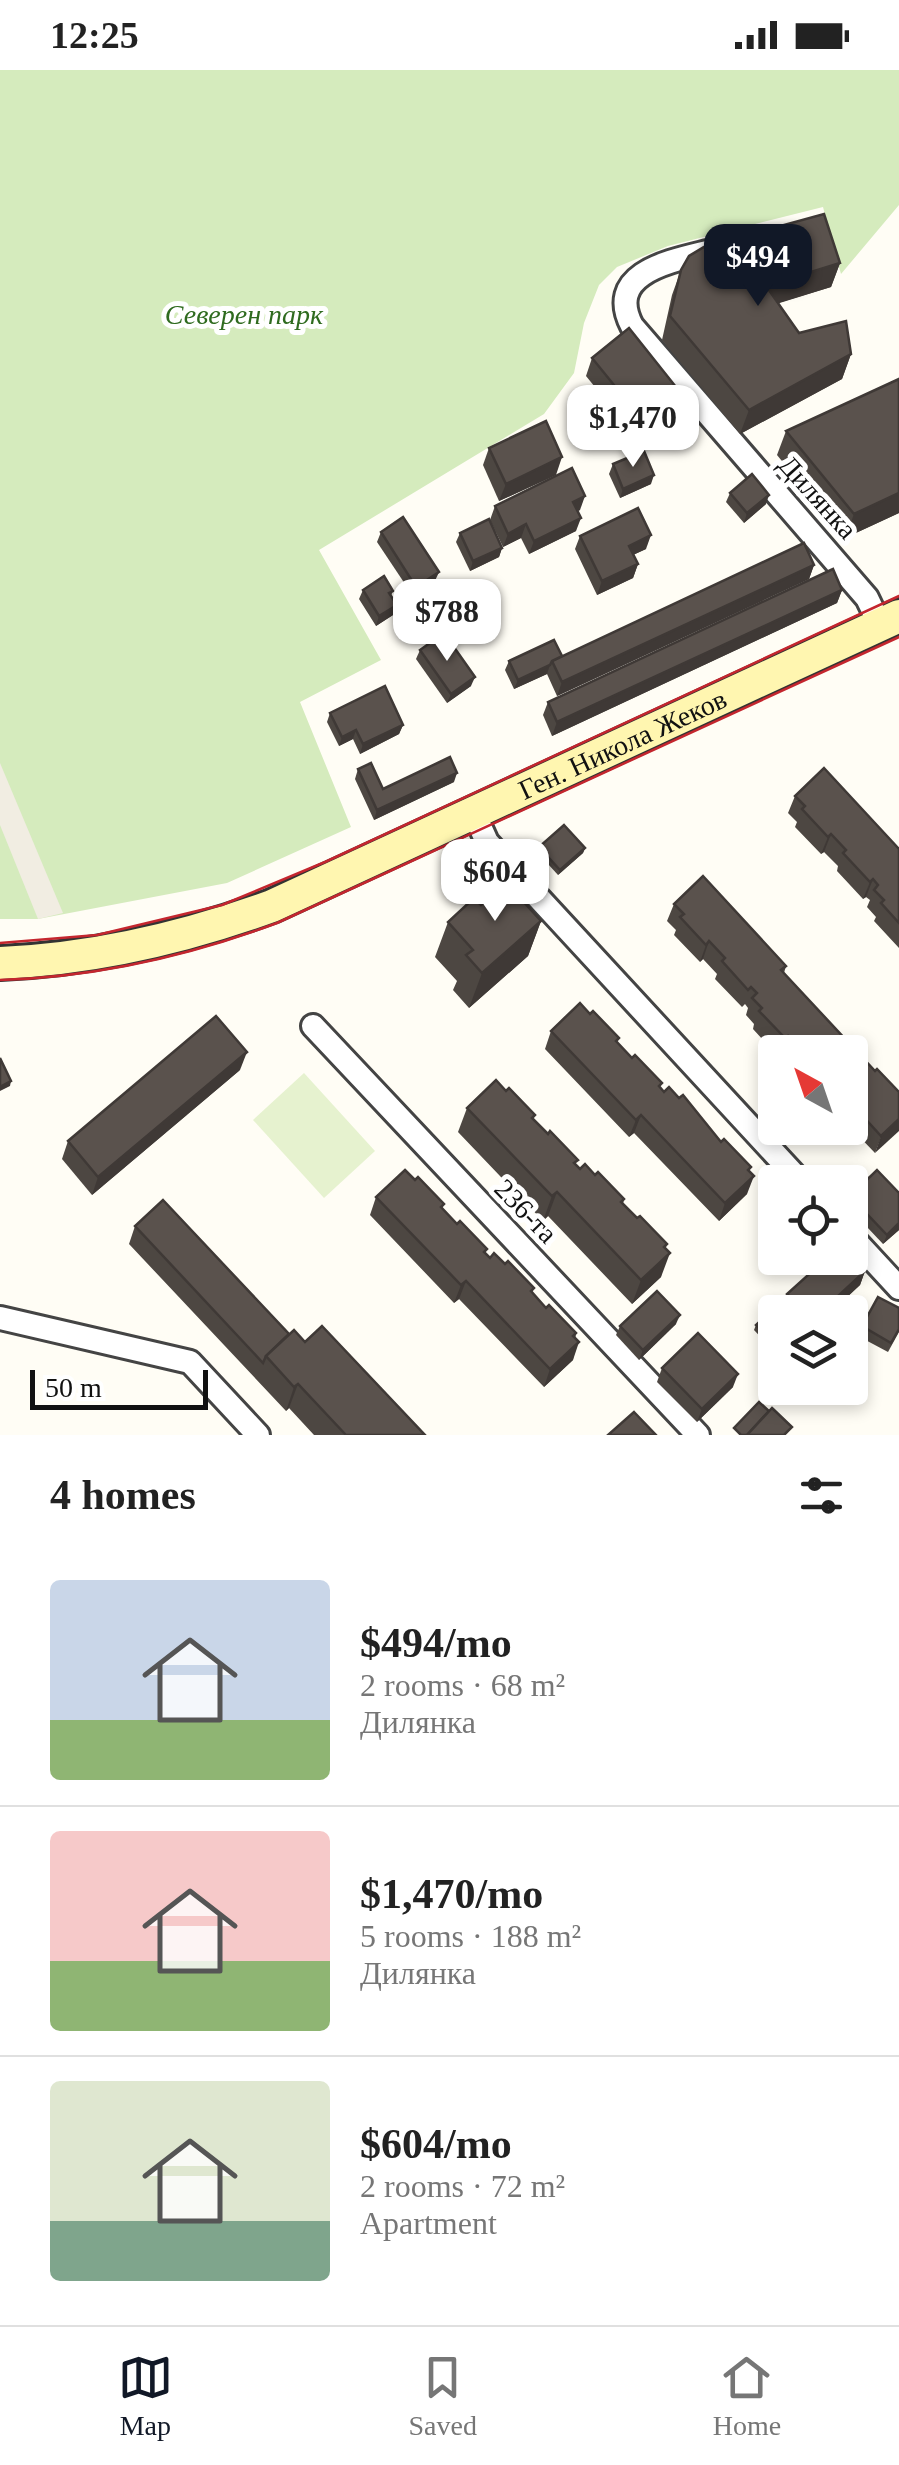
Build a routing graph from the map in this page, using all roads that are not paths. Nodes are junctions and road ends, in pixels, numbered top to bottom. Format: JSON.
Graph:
{"nodes":[{"id":1,"x":729,"y":246,"type":"edge"},
{"id":2,"x":889,"y":620,"type":"edge"},
{"id":3,"x":474,"y":813,"type":"junction"},
{"id":4,"x":0,"y":962,"type":"edge"},
{"id":5,"x":313,"y":1026,"type":"dead end"},
{"id":6,"x":785,"y":1165,"type":"edge"},
{"id":7,"x":868,"y":1255,"type":"edge"},
{"id":8,"x":899,"y":1288,"type":"edge"},
{"id":9,"x":0,"y":1318,"type":"edge"},
{"id":10,"x":258,"y":1435,"type":"edge"},
{"id":11,"x":698,"y":1435,"type":"edge"}],
"edges":[{"from":1,"to":2,"type":"street","name":"Дилянка"},
{"from":2,"to":3,"type":"street","name":"Ген. Никола Жеков"},
{"from":3,"to":4,"type":"street","name":"Ген. Никола Жеков"},
{"from":3,"to":6,"type":"street"},
{"from":5,"to":11,"type":"street","name":"236-та"},
{"from":7,"to":8,"type":"street"},
{"from":9,"to":10,"type":"street"}]}
